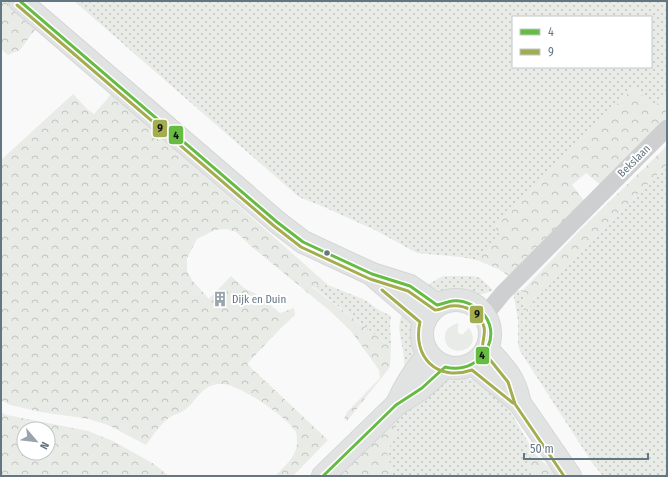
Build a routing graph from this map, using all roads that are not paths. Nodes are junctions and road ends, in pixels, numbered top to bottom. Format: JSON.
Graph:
{"nodes":[{"id":1,"x":20,"y":1,"type":"edge"},
{"id":2,"x":667,"y":128,"type":"edge"},
{"id":3,"x":431,"y":313,"type":"junction"},
{"id":4,"x":485,"y":315,"type":"junction"},
{"id":5,"x":480,"y":357,"type":"junction"},
{"id":6,"x":437,"y":361,"type":"junction"},
{"id":7,"x":323,"y":476,"type":"edge"},
{"id":8,"x":570,"y":476,"type":"edge"}],
"edges":[{"from":1,"to":3,"type":"main road"},
{"from":2,"to":4,"type":"street","name":"Bekslaan"},
{"from":3,"to":4,"type":"main road"},
{"from":3,"to":6,"type":"main road"},
{"from":4,"to":5,"type":"main road"},
{"from":5,"to":6,"type":"main road"},
{"from":5,"to":8,"type":"main road"},
{"from":6,"to":7,"type":"main road"}]}
